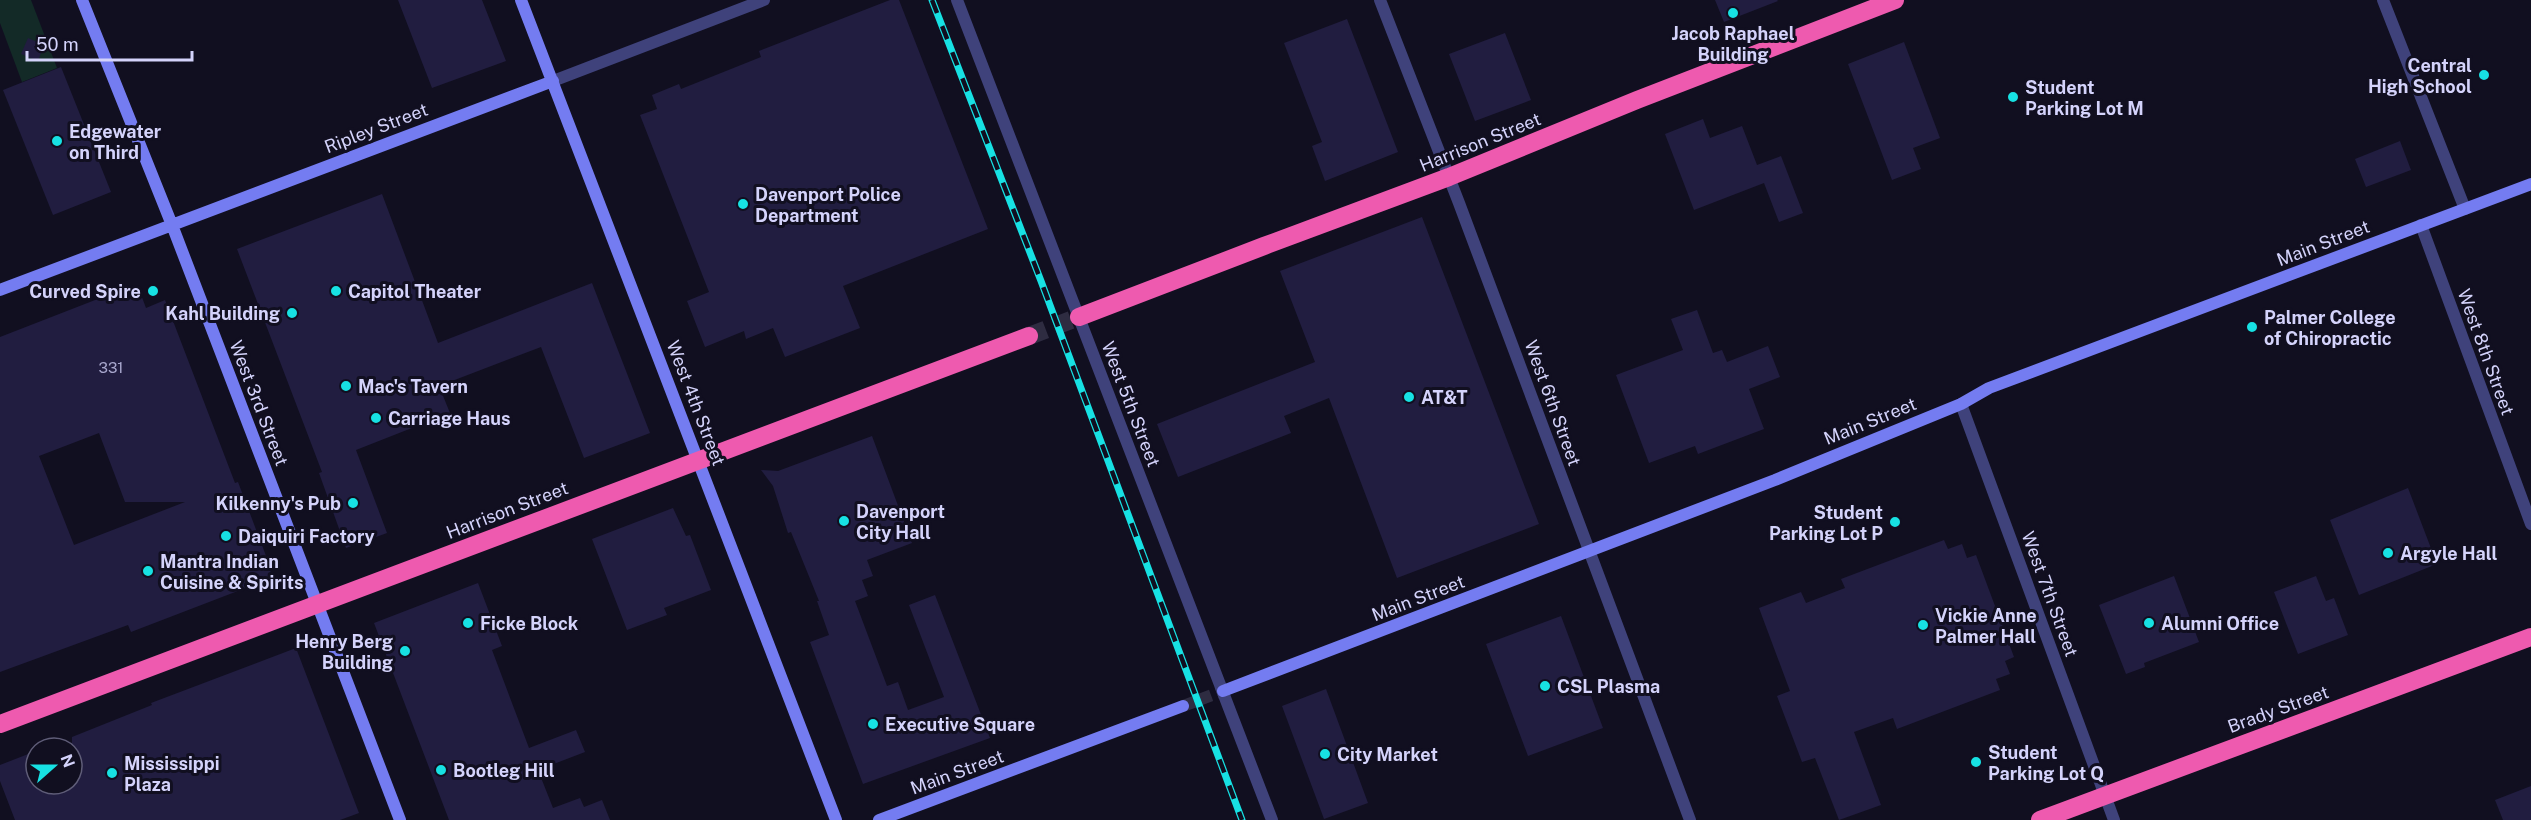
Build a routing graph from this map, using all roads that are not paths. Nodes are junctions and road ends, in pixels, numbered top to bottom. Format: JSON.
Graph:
{"nodes":[{"id":1,"x":82,"y":0,"type":"edge"},
{"id":2,"x":522,"y":0,"type":"edge"},
{"id":3,"x":764,"y":0,"type":"edge"},
{"id":4,"x":957,"y":0,"type":"edge"},
{"id":5,"x":1380,"y":0,"type":"edge"},
{"id":6,"x":1895,"y":0,"type":"edge"},
{"id":7,"x":2383,"y":0,"type":"edge"},
{"id":8,"x":553,"y":81,"type":"junction"},
{"id":9,"x":1449,"y":177,"type":"junction"},
{"id":10,"x":2531,"y":184,"type":"edge"},
{"id":11,"x":2464,"y":209,"type":"junction"},
{"id":12,"x":172,"y":225,"type":"junction"},
{"id":13,"x":2421,"y":225,"type":"junction"},
{"id":14,"x":0,"y":290,"type":"edge"},
{"id":15,"x":1079,"y":317,"type":"junction"},
{"id":16,"x":1029,"y":336,"type":"tunnel mouth"},
{"id":17,"x":1961,"y":404,"type":"junction"},
{"id":18,"x":698,"y":460,"type":"junction"},
{"id":19,"x":2531,"y":524,"type":"edge"},
{"id":20,"x":1589,"y":551,"type":"junction"},
{"id":21,"x":316,"y":604,"type":"junction"},
{"id":22,"x":2531,"y":638,"type":"edge"},
{"id":23,"x":1223,"y":692,"type":"junction"},
{"id":24,"x":1183,"y":706,"type":"tunnel mouth"},
{"id":25,"x":0,"y":724,"type":"edge"},
{"id":26,"x":2105,"y":796,"type":"junction"},
{"id":27,"x":400,"y":820,"type":"edge"},
{"id":28,"x":836,"y":820,"type":"edge"},
{"id":29,"x":879,"y":820,"type":"edge"},
{"id":30,"x":1272,"y":820,"type":"edge"},
{"id":31,"x":1690,"y":820,"type":"edge"},
{"id":32,"x":2040,"y":820,"type":"edge"},
{"id":33,"x":2114,"y":820,"type":"edge"}],
"edges":[{"from":1,"to":12,"type":"street","name":"West 3rd Street"},
{"from":2,"to":8,"type":"street","name":"West 4th Street"},
{"from":3,"to":8,"type":"street","name":"Ripley Street"},
{"from":4,"to":15,"type":"street","name":"West 5th Street"},
{"from":5,"to":9,"type":"street","name":"West 6th Street"},
{"from":6,"to":9,"type":"highway","name":"Harrison Street"},
{"from":7,"to":11,"type":"street"},
{"from":8,"to":12,"type":"street","name":"Ripley Street"},
{"from":8,"to":18,"type":"street","name":"West 4th Street"},
{"from":9,"to":15,"type":"highway","name":"Harrison Street"},
{"from":9,"to":20,"type":"street","name":"West 6th Street"},
{"from":10,"to":11,"type":"street","name":"Main Street"},
{"from":11,"to":13,"type":"street","name":"Main Street"},
{"from":12,"to":14,"type":"street","name":"Ripley Street"},
{"from":12,"to":21,"type":"street","name":"West 3rd Street"},
{"from":13,"to":17,"type":"street","name":"Main Street"},
{"from":13,"to":19,"type":"street","name":"West 8th Street"},
{"from":15,"to":23,"type":"street","name":"West 5th Street"},
{"from":16,"to":18,"type":"highway","name":"Harrison Street"},
{"from":17,"to":20,"type":"street","name":"Main Street"},
{"from":17,"to":26,"type":"street","name":"West 7th Street"},
{"from":18,"to":21,"type":"highway","name":"Harrison Street"},
{"from":18,"to":28,"type":"street","name":"West 4th Street"},
{"from":20,"to":23,"type":"street","name":"Main Street"},
{"from":20,"to":31,"type":"street","name":"West 6th Street"},
{"from":21,"to":25,"type":"highway","name":"Harrison Street"},
{"from":21,"to":27,"type":"street","name":"West 3rd Street"},
{"from":22,"to":26,"type":"highway","name":"Brady Street"},
{"from":23,"to":30,"type":"street","name":"West 5th Street"},
{"from":24,"to":29,"type":"street","name":"Main Street"},
{"from":26,"to":32,"type":"highway","name":"Brady Street"},
{"from":26,"to":33,"type":"street","name":"West 7th Street"}]}
